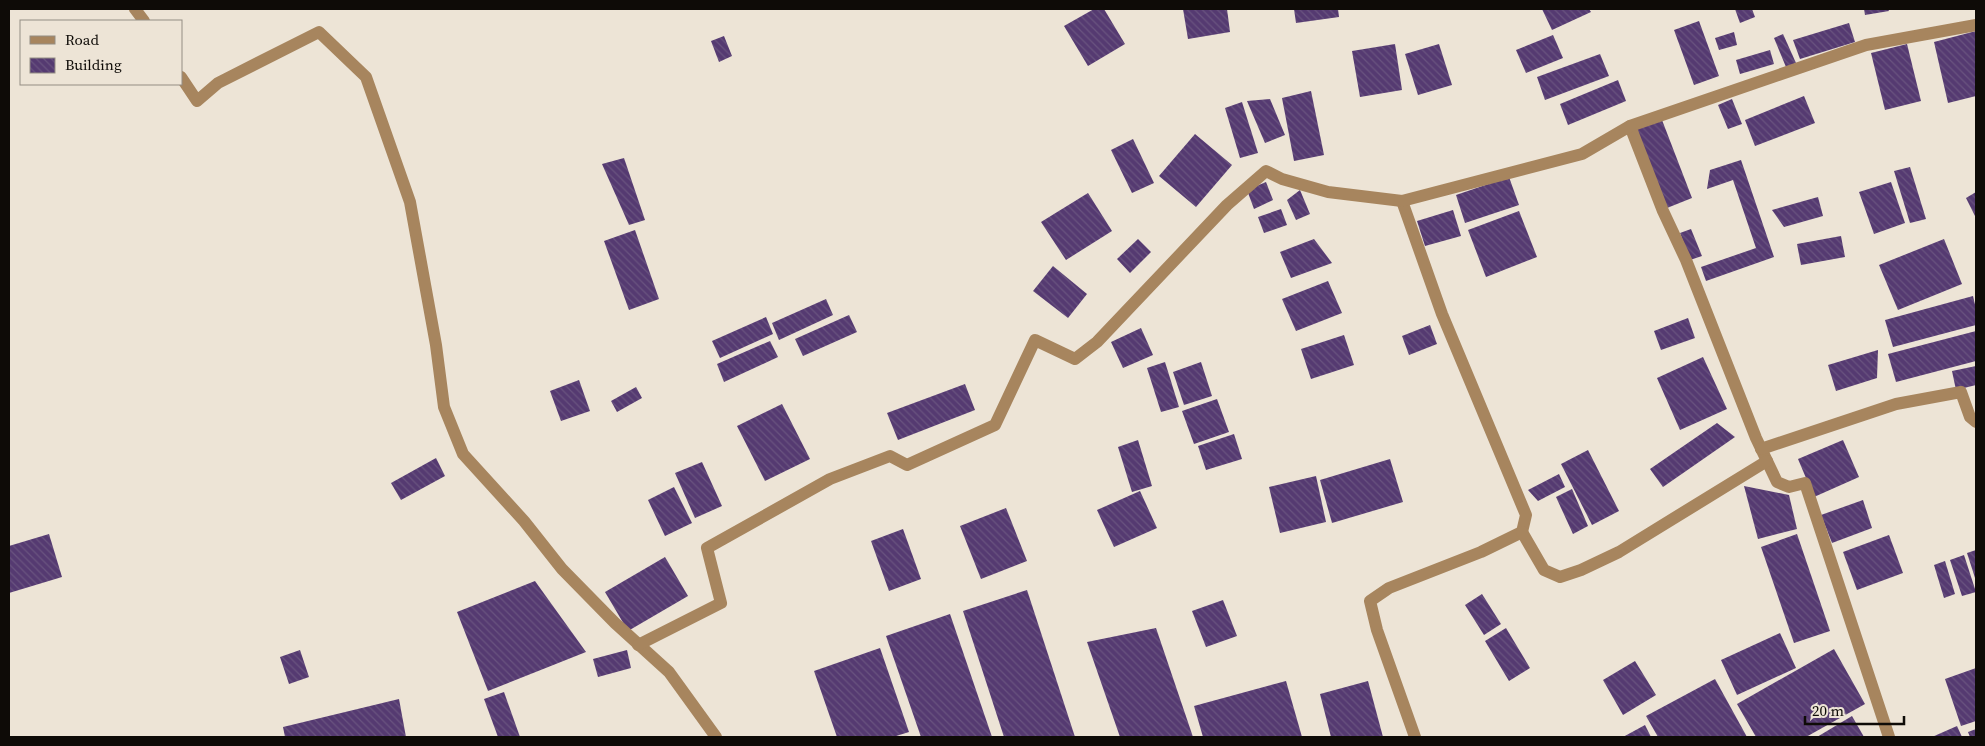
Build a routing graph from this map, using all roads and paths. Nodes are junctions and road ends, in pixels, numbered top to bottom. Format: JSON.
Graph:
{"nodes":[{"id":1,"x":135,"y":9,"type":"edge"},
{"id":2,"x":143,"y":20,"type":"edge"},
{"id":3,"x":1976,"y":25,"type":"edge"},
{"id":4,"x":182,"y":78,"type":"edge"},
{"id":5,"x":1630,"y":126,"type":"junction"},
{"id":6,"x":1402,"y":201,"type":"junction"},
{"id":7,"x":1976,"y":422,"type":"edge"},
{"id":8,"x":1764,"y":455,"type":"junction"},
{"id":9,"x":1522,"y":532,"type":"junction"},
{"id":10,"x":638,"y":645,"type":"junction"},
{"id":11,"x":716,"y":737,"type":"edge"},
{"id":12,"x":1415,"y":737,"type":"edge"},
{"id":13,"x":1889,"y":737,"type":"edge"}],
"edges":[{"from":1,"to":2,"type":"street"},
{"from":3,"to":5,"type":"street"},
{"from":4,"to":10,"type":"street"},
{"from":5,"to":6,"type":"street"},
{"from":5,"to":8,"type":"street"},
{"from":6,"to":9,"type":"street"},
{"from":6,"to":10,"type":"street"},
{"from":7,"to":8,"type":"street"},
{"from":8,"to":9,"type":"street"},
{"from":8,"to":13,"type":"street"},
{"from":9,"to":12,"type":"street"},
{"from":10,"to":11,"type":"street"}]}
